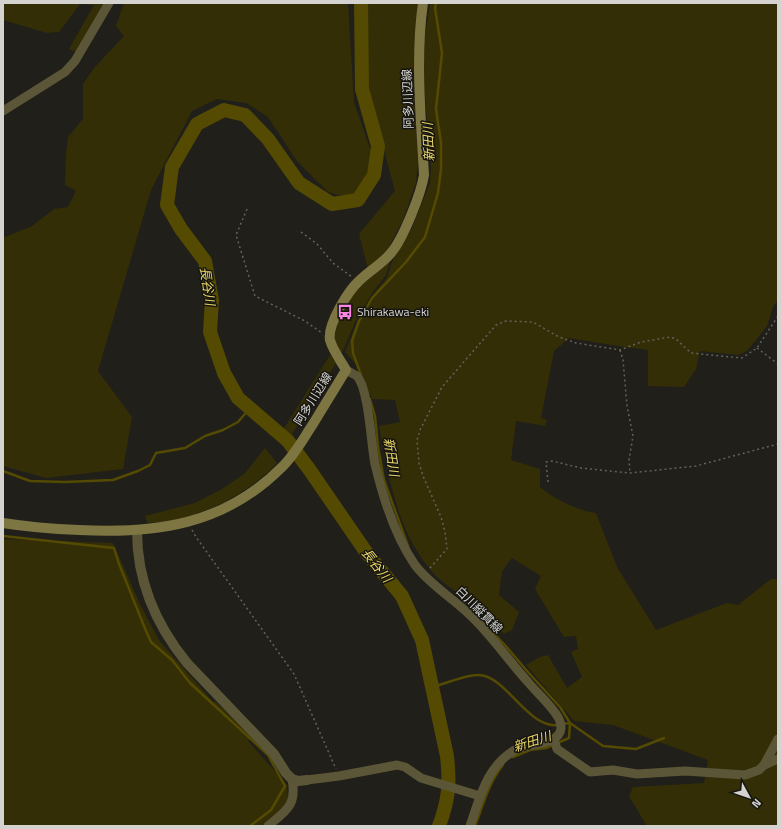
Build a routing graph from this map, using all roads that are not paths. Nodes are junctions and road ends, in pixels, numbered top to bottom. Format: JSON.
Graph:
{"nodes":[{"id":1,"x":109,"y":3,"type":"edge"},
{"id":2,"x":423,"y":3,"type":"edge"},
{"id":3,"x":3,"y":111,"type":"edge"},
{"id":4,"x":346,"y":370,"type":"junction"},
{"id":5,"x":3,"y":523,"type":"edge"},
{"id":6,"x":137,"y":531,"type":"junction"},
{"id":7,"x":778,"y":739,"type":"edge"},
{"id":8,"x":555,"y":744,"type":"junction"},
{"id":9,"x":778,"y":759,"type":"edge"},
{"id":10,"x":764,"y":765,"type":"junction"},
{"id":11,"x":292,"y":779,"type":"junction"},
{"id":12,"x":308,"y":780,"type":"joint"},
{"id":13,"x":480,"y":796,"type":"junction"},
{"id":14,"x":268,"y":826,"type":"edge"},
{"id":15,"x":470,"y":826,"type":"edge"}],
"edges":[{"from":1,"to":3,"type":"street"},
{"from":2,"to":4,"type":"main road","name":"阿多川辺線"},
{"from":4,"to":6,"type":"main road","name":"阿多川辺線"},
{"from":4,"to":8,"type":"street","name":"白川縦貫線"},
{"from":5,"to":6,"type":"main road","name":"阿多川辺線"},
{"from":6,"to":11,"type":"street"},
{"from":7,"to":10,"type":"street"},
{"from":8,"to":10,"type":"street"},
{"from":8,"to":13,"type":"street"},
{"from":9,"to":10,"type":"street"},
{"from":11,"to":12,"type":"street"},
{"from":11,"to":14,"type":"street"},
{"from":12,"to":13,"type":"street"},
{"from":13,"to":15,"type":"street"}]}
